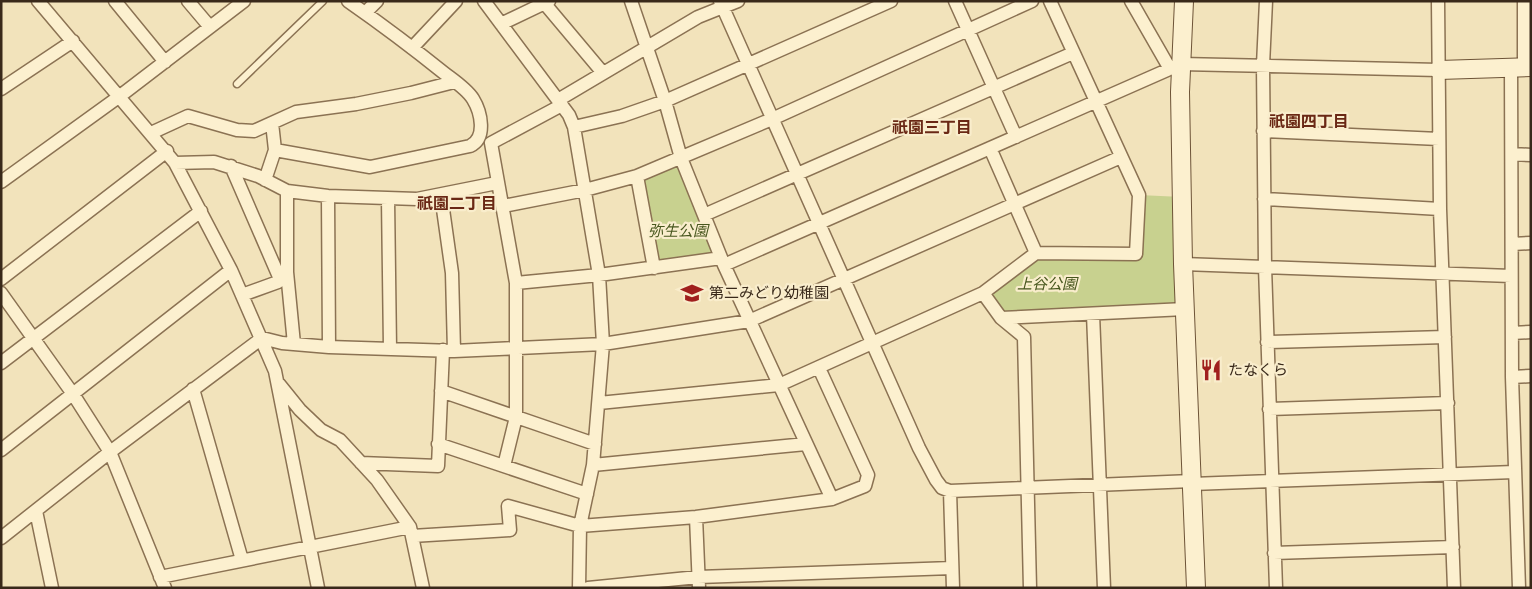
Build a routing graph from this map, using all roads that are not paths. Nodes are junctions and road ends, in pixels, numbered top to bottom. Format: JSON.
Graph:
{"nodes":[{"id":1,"x":38,"y":1,"type":"edge"},
{"id":2,"x":115,"y":1,"type":"edge"},
{"id":3,"x":188,"y":1,"type":"edge"},
{"id":4,"x":244,"y":1,"type":"edge"},
{"id":5,"x":323,"y":1,"type":"edge"},
{"id":6,"x":348,"y":1,"type":"edge"},
{"id":7,"x":377,"y":1,"type":"edge"},
{"id":8,"x":456,"y":1,"type":"edge"},
{"id":9,"x":484,"y":1,"type":"edge"},
{"id":10,"x":631,"y":1,"type":"edge"},
{"id":11,"x":738,"y":1,"type":"edge"},
{"id":12,"x":891,"y":1,"type":"edge"},
{"id":13,"x":955,"y":1,"type":"edge"},
{"id":14,"x":1032,"y":1,"type":"edge"},
{"id":15,"x":1050,"y":1,"type":"edge"},
{"id":16,"x":1131,"y":1,"type":"edge"},
{"id":17,"x":1184,"y":1,"type":"edge"},
{"id":18,"x":1266,"y":1,"type":"edge"},
{"id":19,"x":1438,"y":1,"type":"edge"},
{"id":20,"x":1524,"y":1,"type":"edge"},
{"id":21,"x":543,"y":3,"type":"edge"},
{"id":22,"x":721,"y":4,"type":"edge"},
{"id":23,"x":365,"y":13,"type":"junction"},
{"id":24,"x":501,"y":24,"type":"junction"},
{"id":25,"x":210,"y":27,"type":"junction"},
{"id":26,"x":968,"y":30,"type":"junction"},
{"id":27,"x":73,"y":41,"type":"junction"},
{"id":28,"x":646,"y":46,"type":"junction"},
{"id":29,"x":412,"y":48,"type":"junction"},
{"id":30,"x":1073,"y":53,"type":"junction"},
{"id":31,"x":165,"y":62,"type":"junction"},
{"id":32,"x":748,"y":64,"type":"junction"},
{"id":33,"x":1262,"y":65,"type":"junction"},
{"id":34,"x":1176,"y":67,"type":"junction"},
{"id":35,"x":1522,"y":67,"type":"edge"},
{"id":36,"x":1439,"y":70,"type":"junction"},
{"id":37,"x":603,"y":73,"type":"junction"},
{"id":38,"x":454,"y":82,"type":"junction"},
{"id":39,"x":237,"y":84,"type":"dead end"},
{"id":40,"x":994,"y":88,"type":"junction"},
{"id":41,"x":1,"y":89,"type":"edge"},
{"id":42,"x":120,"y":96,"type":"junction"},
{"id":43,"x":665,"y":101,"type":"junction"},
{"id":44,"x":560,"y":102,"type":"junction"},
{"id":45,"x":1095,"y":102,"type":"junction"},
{"id":46,"x":772,"y":119,"type":"junction"},
{"id":47,"x":272,"y":122,"type":"junction"},
{"id":48,"x":574,"y":127,"type":"junction"},
{"id":49,"x":1264,"y":131,"type":"junction"},
{"id":50,"x":151,"y":133,"type":"junction"},
{"id":51,"x":1016,"y":137,"type":"junction"},
{"id":52,"x":1439,"y":139,"type":"junction"},
{"id":53,"x":990,"y":148,"type":"junction"},
{"id":54,"x":275,"y":150,"type":"junction"},
{"id":55,"x":167,"y":151,"type":"junction"},
{"id":56,"x":1512,"y":154,"type":"junction"},
{"id":57,"x":1531,"y":155,"type":"edge"},
{"id":58,"x":1121,"y":157,"type":"junction"},
{"id":59,"x":681,"y":158,"type":"junction"},
{"id":60,"x":175,"y":163,"type":"junction"},
{"id":61,"x":231,"y":166,"type":"junction"},
{"id":62,"x":797,"y":174,"type":"junction"},
{"id":63,"x":637,"y":176,"type":"junction"},
{"id":64,"x":265,"y":180,"type":"junction"},
{"id":65,"x":1,"y":182,"type":"edge"},
{"id":66,"x":497,"y":183,"type":"junction"},
{"id":67,"x":585,"y":190,"type":"junction"},
{"id":68,"x":287,"y":191,"type":"junction"},
{"id":69,"x":441,"y":195,"type":"junction"},
{"id":70,"x":328,"y":196,"type":"junction"},
{"id":71,"x":388,"y":199,"type":"junction"},
{"id":72,"x":1264,"y":199,"type":"junction"},
{"id":73,"x":1014,"y":204,"type":"junction"},
{"id":74,"x":503,"y":206,"type":"junction"},
{"id":75,"x":1440,"y":209,"type":"junction"},
{"id":76,"x":201,"y":211,"type":"junction"},
{"id":77,"x":704,"y":215,"type":"junction"},
{"id":78,"x":819,"y":223,"type":"junction"},
{"id":79,"x":1531,"y":243,"type":"edge"},
{"id":80,"x":1512,"y":244,"type":"junction"},
{"id":81,"x":1036,"y":253,"type":"junction"},
{"id":82,"x":722,"y":262,"type":"junction"},
{"id":83,"x":1183,"y":264,"type":"junction"},
{"id":84,"x":1265,"y":267,"type":"junction"},
{"id":85,"x":654,"y":268,"type":"junction"},
{"id":86,"x":231,"y":270,"type":"junction"},
{"id":87,"x":1442,"y":273,"type":"junction"},
{"id":88,"x":599,"y":275,"type":"junction"},
{"id":89,"x":284,"y":276,"type":"junction"},
{"id":90,"x":1512,"y":276,"type":"junction"},
{"id":91,"x":1,"y":279,"type":"edge"},
{"id":92,"x":844,"y":279,"type":"junction"},
{"id":93,"x":516,"y":283,"type":"junction"},
{"id":94,"x":1,"y":293,"type":"edge"},
{"id":95,"x":983,"y":293,"type":"junction"},
{"id":96,"x":242,"y":295,"type":"junction"},
{"id":97,"x":1185,"y":309,"type":"junction"},
{"id":98,"x":1093,"y":314,"type":"junction"},
{"id":99,"x":1024,"y":317,"type":"junction"},
{"id":100,"x":1001,"y":318,"type":"junction"},
{"id":101,"x":749,"y":321,"type":"junction"},
{"id":102,"x":1531,"y":332,"type":"edge"},
{"id":103,"x":1512,"y":333,"type":"junction"},
{"id":104,"x":1024,"y":337,"type":"junction"},
{"id":105,"x":1445,"y":337,"type":"junction"},
{"id":106,"x":34,"y":338,"type":"junction"},
{"id":107,"x":262,"y":338,"type":"junction"},
{"id":108,"x":1267,"y":342,"type":"junction"},
{"id":109,"x":294,"y":344,"type":"junction"},
{"id":110,"x":603,"y":344,"type":"junction"},
{"id":111,"x":873,"y":344,"type":"junction"},
{"id":112,"x":329,"y":347,"type":"junction"},
{"id":113,"x":390,"y":348,"type":"junction"},
{"id":114,"x":518,"y":348,"type":"junction"},
{"id":115,"x":448,"y":351,"type":"junction"},
{"id":116,"x":1,"y":363,"type":"edge"},
{"id":117,"x":819,"y":368,"type":"junction"},
{"id":118,"x":1531,"y":376,"type":"edge"},
{"id":119,"x":1512,"y":377,"type":"junction"},
{"id":120,"x":277,"y":382,"type":"junction"},
{"id":121,"x":779,"y":385,"type":"junction"},
{"id":122,"x":193,"y":389,"type":"junction"},
{"id":123,"x":441,"y":391,"type":"junction"},
{"id":124,"x":72,"y":394,"type":"junction"},
{"id":125,"x":599,"y":403,"type":"junction"},
{"id":126,"x":1448,"y":403,"type":"junction"},
{"id":127,"x":1269,"y":409,"type":"junction"},
{"id":128,"x":516,"y":417,"type":"junction"},
{"id":129,"x":438,"y":444,"type":"junction"},
{"id":130,"x":595,"y":444,"type":"junction"},
{"id":131,"x":806,"y":444,"type":"junction"},
{"id":132,"x":1,"y":450,"type":"edge"},
{"id":133,"x":110,"y":452,"type":"junction"},
{"id":134,"x":361,"y":463,"type":"junction"},
{"id":135,"x":594,"y":465,"type":"junction"},
{"id":136,"x":504,"y":466,"type":"junction"},
{"id":137,"x":1514,"y":472,"type":"junction"},
{"id":138,"x":1450,"y":475,"type":"junction"},
{"id":139,"x":1271,"y":481,"type":"junction"},
{"id":140,"x":1192,"y":483,"type":"junction"},
{"id":141,"x":1100,"y":484,"type":"junction"},
{"id":142,"x":1026,"y":487,"type":"junction"},
{"id":143,"x":950,"y":491,"type":"junction"},
{"id":144,"x":587,"y":494,"type":"junction"},
{"id":145,"x":832,"y":499,"type":"junction"},
{"id":146,"x":36,"y":511,"type":"junction"},
{"id":147,"x":696,"y":517,"type":"junction"},
{"id":148,"x":580,"y":526,"type":"junction"},
{"id":149,"x":411,"y":531,"type":"junction"},
{"id":150,"x":1,"y":538,"type":"edge"},
{"id":151,"x":309,"y":546,"type":"junction"},
{"id":152,"x":1453,"y":548,"type":"junction"},
{"id":153,"x":1274,"y":553,"type":"junction"},
{"id":154,"x":242,"y":560,"type":"junction"},
{"id":155,"x":952,"y":568,"type":"junction"},
{"id":156,"x":162,"y":582,"type":"edge"},
{"id":157,"x":698,"y":582,"type":"edge"},
{"id":158,"x":52,"y":588,"type":"edge"},
{"id":159,"x":318,"y":588,"type":"edge"},
{"id":160,"x":423,"y":588,"type":"edge"},
{"id":161,"x":579,"y":588,"type":"edge"},
{"id":162,"x":588,"y":588,"type":"edge"},
{"id":163,"x":953,"y":588,"type":"edge"},
{"id":164,"x":1030,"y":588,"type":"edge"},
{"id":165,"x":1104,"y":588,"type":"edge"},
{"id":166,"x":1196,"y":588,"type":"edge"},
{"id":167,"x":1276,"y":588,"type":"edge"},
{"id":168,"x":1454,"y":588,"type":"edge"},
{"id":169,"x":1518,"y":588,"type":"edge"}],
"edges":[{"from":1,"to":27,"type":"street"},
{"from":2,"to":31,"type":"street"},
{"from":3,"to":25,"type":"street"},
{"from":4,"to":25,"type":"street"},
{"from":5,"to":39,"type":"lane"},
{"from":6,"to":23,"type":"street"},
{"from":7,"to":23,"type":"street"},
{"from":8,"to":29,"type":"street"},
{"from":9,"to":24,"type":"street"},
{"from":10,"to":28,"type":"street"},
{"from":11,"to":22,"type":"street"},
{"from":12,"to":32,"type":"street"},
{"from":13,"to":26,"type":"street"},
{"from":14,"to":26,"type":"street"},
{"from":15,"to":30,"type":"street"},
{"from":16,"to":34,"type":"street"},
{"from":17,"to":34,"type":"street"},
{"from":18,"to":33,"type":"street"},
{"from":19,"to":36,"type":"street"},
{"from":20,"to":35,"type":"street"},
{"from":21,"to":24,"type":"street"},
{"from":21,"to":37,"type":"street"},
{"from":22,"to":28,"type":"street"},
{"from":22,"to":32,"type":"street"},
{"from":23,"to":29,"type":"street"},
{"from":24,"to":44,"type":"street"},
{"from":25,"to":31,"type":"street"},
{"from":26,"to":40,"type":"street"},
{"from":26,"to":46,"type":"street"},
{"from":27,"to":41,"type":"street"},
{"from":27,"to":42,"type":"street"},
{"from":28,"to":37,"type":"street"},
{"from":28,"to":43,"type":"street"},
{"from":29,"to":38,"type":"street"},
{"from":30,"to":40,"type":"street"},
{"from":30,"to":45,"type":"street"},
{"from":31,"to":42,"type":"street"},
{"from":32,"to":43,"type":"street"},
{"from":32,"to":46,"type":"street"},
{"from":33,"to":34,"type":"street"},
{"from":33,"to":36,"type":"street"},
{"from":33,"to":49,"type":"street"},
{"from":34,"to":45,"type":"street"},
{"from":34,"to":83,"type":"street"},
{"from":35,"to":36,"type":"street"},
{"from":35,"to":56,"type":"street"},
{"from":36,"to":52,"type":"street"},
{"from":37,"to":44,"type":"street"},
{"from":38,"to":47,"type":"street"},
{"from":38,"to":54,"type":"street"},
{"from":40,"to":51,"type":"street"},
{"from":40,"to":62,"type":"street"},
{"from":42,"to":50,"type":"street"},
{"from":42,"to":65,"type":"street"},
{"from":43,"to":48,"type":"street"},
{"from":43,"to":59,"type":"street"},
{"from":44,"to":48,"type":"street"},
{"from":44,"to":66,"type":"street"},
{"from":45,"to":51,"type":"street"},
{"from":45,"to":58,"type":"street"},
{"from":46,"to":59,"type":"street"},
{"from":46,"to":62,"type":"street"},
{"from":47,"to":50,"type":"street"},
{"from":47,"to":54,"type":"street"},
{"from":48,"to":67,"type":"street"},
{"from":49,"to":52,"type":"street"},
{"from":49,"to":72,"type":"street"},
{"from":50,"to":55,"type":"street"},
{"from":51,"to":53,"type":"street"},
{"from":52,"to":75,"type":"street"},
{"from":53,"to":73,"type":"street"},
{"from":53,"to":78,"type":"street"},
{"from":54,"to":64,"type":"street"},
{"from":55,"to":60,"type":"street"},
{"from":55,"to":91,"type":"street"},
{"from":56,"to":57,"type":"street"},
{"from":56,"to":80,"type":"street"},
{"from":58,"to":73,"type":"street"},
{"from":58,"to":81,"type":"street"},
{"from":59,"to":63,"type":"street"},
{"from":59,"to":77,"type":"street"},
{"from":60,"to":61,"type":"street"},
{"from":60,"to":76,"type":"street"},
{"from":61,"to":64,"type":"street"},
{"from":61,"to":89,"type":"street"},
{"from":62,"to":77,"type":"street"},
{"from":62,"to":78,"type":"street"},
{"from":63,"to":67,"type":"street"},
{"from":63,"to":85,"type":"street"},
{"from":64,"to":68,"type":"street"},
{"from":66,"to":69,"type":"street"},
{"from":66,"to":74,"type":"street"},
{"from":67,"to":74,"type":"street"},
{"from":67,"to":88,"type":"street"},
{"from":68,"to":70,"type":"street"},
{"from":68,"to":89,"type":"street"},
{"from":69,"to":71,"type":"street"},
{"from":69,"to":115,"type":"street"},
{"from":70,"to":71,"type":"street"},
{"from":70,"to":112,"type":"street"},
{"from":71,"to":113,"type":"street"},
{"from":72,"to":75,"type":"street"},
{"from":72,"to":84,"type":"street"},
{"from":73,"to":81,"type":"street"},
{"from":73,"to":92,"type":"street"},
{"from":74,"to":93,"type":"street"},
{"from":75,"to":87,"type":"street"},
{"from":76,"to":86,"type":"street"},
{"from":76,"to":106,"type":"street"},
{"from":77,"to":82,"type":"street"},
{"from":78,"to":82,"type":"street"},
{"from":78,"to":92,"type":"street"},
{"from":79,"to":80,"type":"street"},
{"from":80,"to":90,"type":"street"},
{"from":81,"to":95,"type":"street"},
{"from":82,"to":85,"type":"street"},
{"from":82,"to":101,"type":"street"},
{"from":83,"to":84,"type":"street"},
{"from":83,"to":97,"type":"street"},
{"from":84,"to":87,"type":"street"},
{"from":84,"to":108,"type":"street"},
{"from":85,"to":88,"type":"street"},
{"from":86,"to":96,"type":"street"},
{"from":86,"to":124,"type":"street"},
{"from":87,"to":90,"type":"street"},
{"from":87,"to":105,"type":"street"},
{"from":88,"to":93,"type":"street"},
{"from":88,"to":110,"type":"street"},
{"from":89,"to":96,"type":"street"},
{"from":89,"to":109,"type":"street"},
{"from":90,"to":103,"type":"street"},
{"from":92,"to":101,"type":"street"},
{"from":92,"to":111,"type":"street"},
{"from":93,"to":114,"type":"street"},
{"from":94,"to":106,"type":"street"},
{"from":95,"to":100,"type":"street"},
{"from":95,"to":111,"type":"street"},
{"from":96,"to":107,"type":"street"},
{"from":97,"to":98,"type":"street"},
{"from":97,"to":140,"type":"street"},
{"from":98,"to":99,"type":"street"},
{"from":98,"to":141,"type":"street"},
{"from":99,"to":100,"type":"street"},
{"from":99,"to":104,"type":"street"},
{"from":100,"to":104,"type":"street"},
{"from":101,"to":110,"type":"street"},
{"from":101,"to":121,"type":"street"},
{"from":102,"to":103,"type":"street"},
{"from":103,"to":119,"type":"street"},
{"from":104,"to":142,"type":"street"},
{"from":105,"to":108,"type":"street"},
{"from":105,"to":126,"type":"street"},
{"from":106,"to":116,"type":"street"},
{"from":106,"to":124,"type":"street"},
{"from":107,"to":109,"type":"street"},
{"from":107,"to":120,"type":"street"},
{"from":107,"to":122,"type":"street"},
{"from":108,"to":127,"type":"street"},
{"from":109,"to":112,"type":"street"},
{"from":110,"to":114,"type":"street"},
{"from":110,"to":125,"type":"street"},
{"from":111,"to":117,"type":"street"},
{"from":111,"to":143,"type":"street"},
{"from":112,"to":113,"type":"street"},
{"from":113,"to":115,"type":"street"},
{"from":114,"to":115,"type":"street"},
{"from":114,"to":128,"type":"street"},
{"from":115,"to":123,"type":"street"},
{"from":117,"to":121,"type":"street"},
{"from":117,"to":145,"type":"street"},
{"from":118,"to":119,"type":"street"},
{"from":119,"to":137,"type":"street"},
{"from":120,"to":134,"type":"street"},
{"from":120,"to":151,"type":"street"},
{"from":121,"to":125,"type":"street"},
{"from":121,"to":131,"type":"street"},
{"from":122,"to":133,"type":"street"},
{"from":122,"to":154,"type":"street"},
{"from":123,"to":128,"type":"street"},
{"from":123,"to":129,"type":"street"},
{"from":124,"to":132,"type":"street"},
{"from":124,"to":133,"type":"street"},
{"from":125,"to":130,"type":"street"},
{"from":126,"to":127,"type":"street"},
{"from":126,"to":138,"type":"street"},
{"from":127,"to":139,"type":"street"},
{"from":128,"to":130,"type":"street"},
{"from":128,"to":136,"type":"street"},
{"from":129,"to":134,"type":"street"},
{"from":129,"to":136,"type":"street"},
{"from":130,"to":135,"type":"street"},
{"from":131,"to":135,"type":"street"},
{"from":131,"to":145,"type":"street"},
{"from":133,"to":146,"type":"street"},
{"from":133,"to":156,"type":"street"},
{"from":134,"to":149,"type":"street"},
{"from":135,"to":144,"type":"street"},
{"from":136,"to":144,"type":"street"},
{"from":137,"to":138,"type":"street"},
{"from":137,"to":169,"type":"street"},
{"from":138,"to":139,"type":"street"},
{"from":138,"to":152,"type":"street"},
{"from":139,"to":140,"type":"street"},
{"from":139,"to":153,"type":"street"},
{"from":140,"to":141,"type":"street"},
{"from":140,"to":166,"type":"street"},
{"from":141,"to":142,"type":"street"},
{"from":141,"to":165,"type":"street"},
{"from":142,"to":143,"type":"street"},
{"from":142,"to":164,"type":"street"},
{"from":143,"to":155,"type":"street"},
{"from":144,"to":148,"type":"street"},
{"from":145,"to":147,"type":"street"},
{"from":146,"to":150,"type":"street"},
{"from":146,"to":158,"type":"street"},
{"from":147,"to":148,"type":"street"},
{"from":147,"to":157,"type":"street"},
{"from":148,"to":149,"type":"street"},
{"from":148,"to":161,"type":"street"},
{"from":149,"to":151,"type":"street"},
{"from":149,"to":160,"type":"street"},
{"from":151,"to":154,"type":"street"},
{"from":151,"to":159,"type":"street"},
{"from":152,"to":153,"type":"street"},
{"from":152,"to":168,"type":"street"},
{"from":153,"to":167,"type":"street"},
{"from":154,"to":156,"type":"street"},
{"from":155,"to":157,"type":"street"},
{"from":155,"to":163,"type":"street"},
{"from":157,"to":162,"type":"street"}]}
